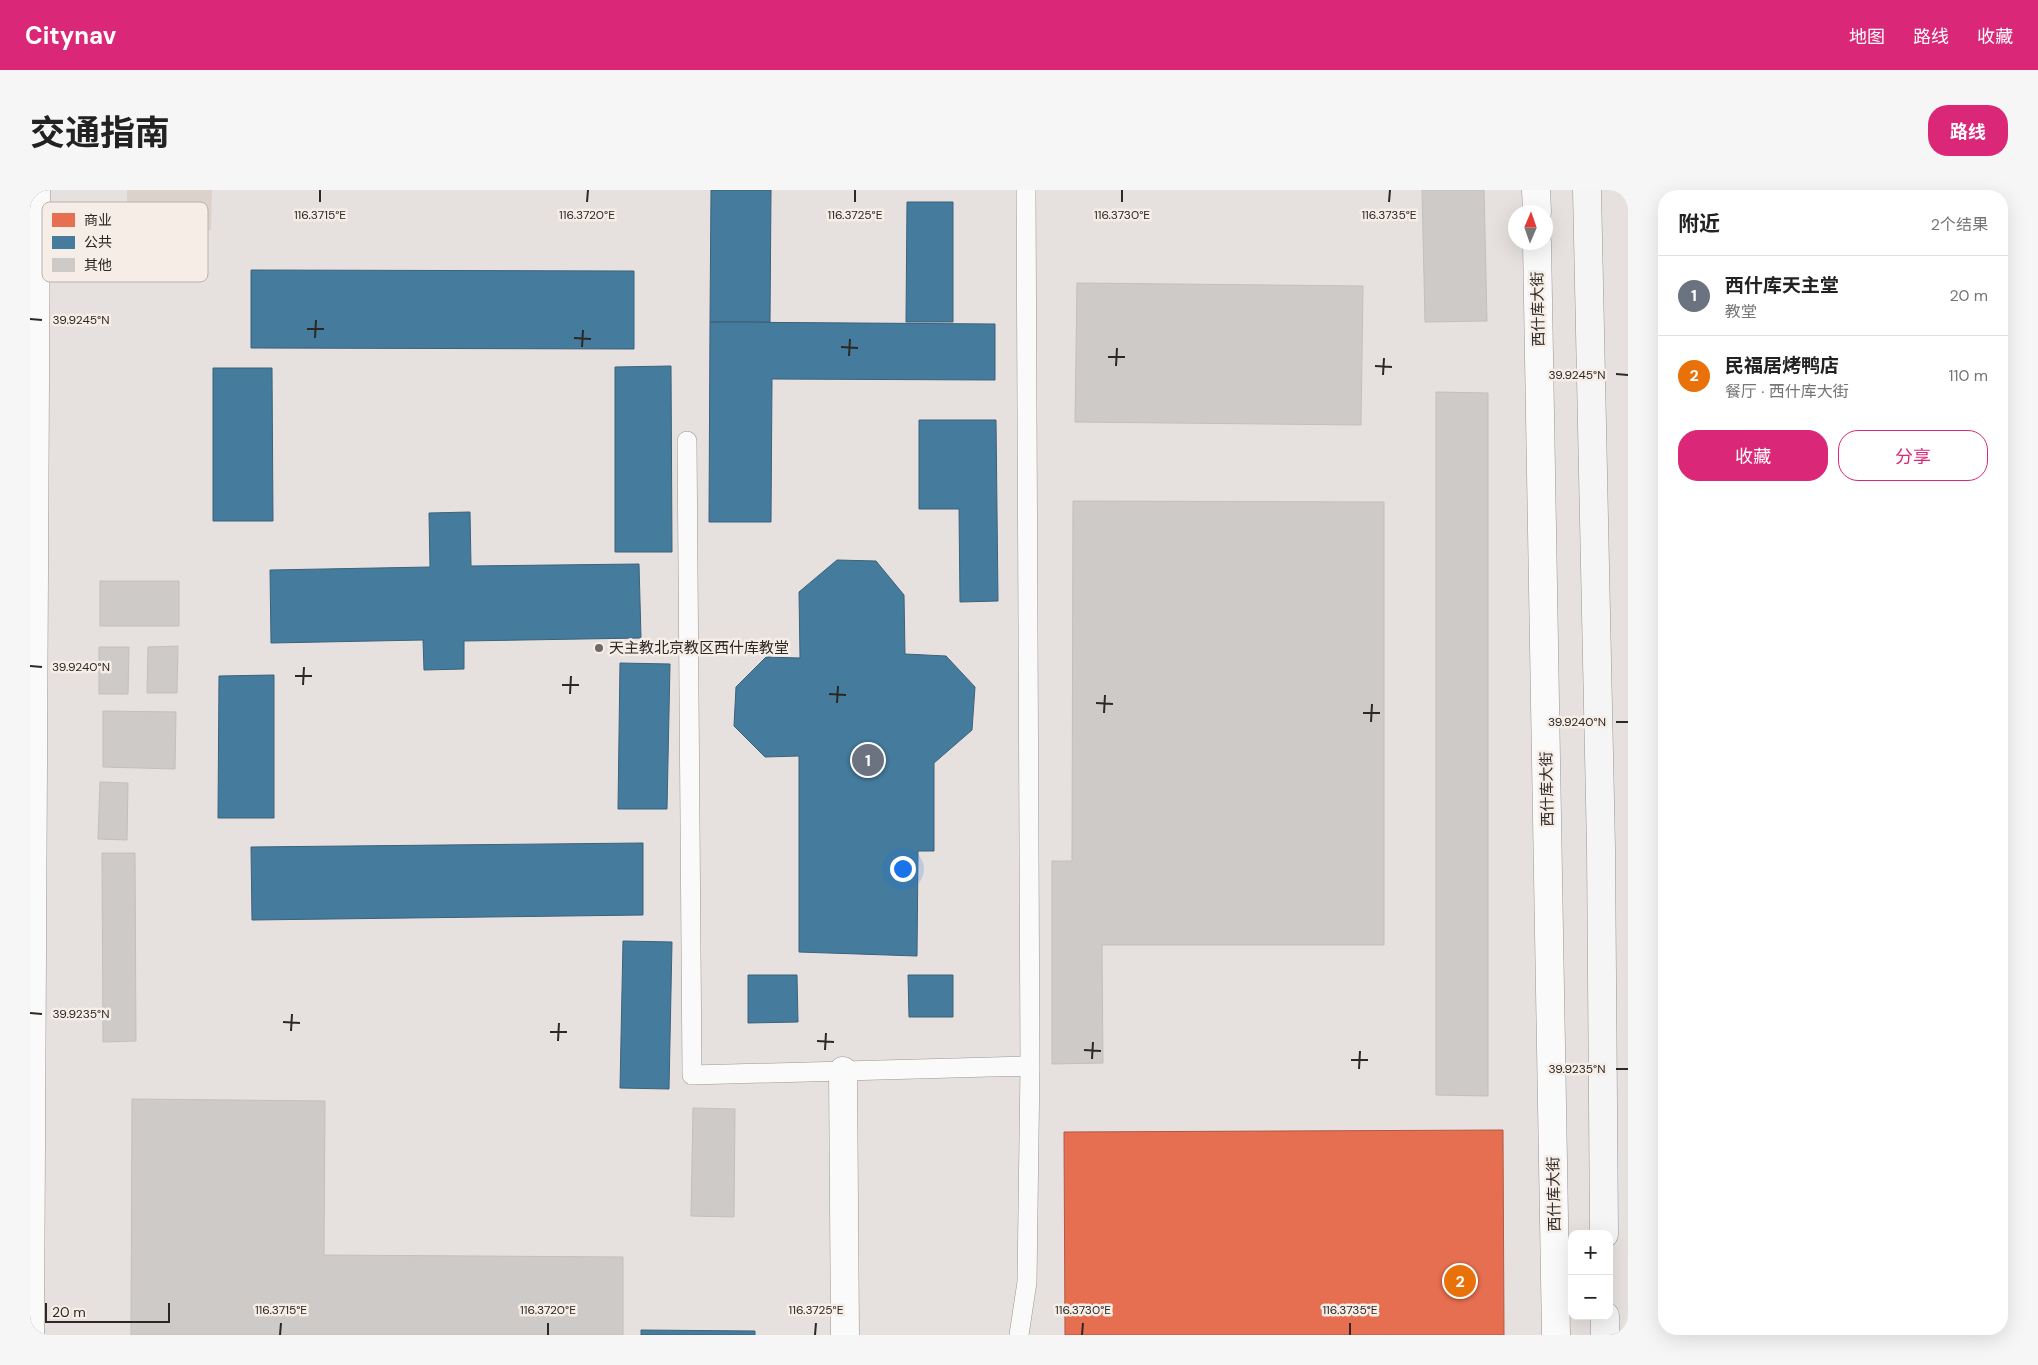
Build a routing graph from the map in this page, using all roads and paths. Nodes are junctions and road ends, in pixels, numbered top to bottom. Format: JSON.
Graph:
{"nodes":[{"id":1,"x":36,"y":190,"type":"edge"},
{"id":2,"x":1026,"y":190,"type":"edge"},
{"id":3,"x":1536,"y":190,"type":"edge"},
{"id":4,"x":1588,"y":190,"type":"edge"},
{"id":5,"x":1536,"y":205,"type":"edge"},
{"id":6,"x":1537,"y":250,"type":"edge"},
{"id":7,"x":687,"y":441,"type":"dead end"},
{"id":8,"x":1030,"y":1066,"type":"junction"},
{"id":9,"x":842,"y":1071,"type":"junction"},
{"id":10,"x":1604,"y":1230,"type":"edge"},
{"id":11,"x":1605,"y":1320,"type":"edge"},
{"id":12,"x":30,"y":1335,"type":"edge"},
{"id":13,"x":845,"y":1335,"type":"edge"},
{"id":14,"x":1019,"y":1335,"type":"edge"},
{"id":15,"x":1556,"y":1335,"type":"edge"},
{"id":16,"x":1605,"y":1335,"type":"edge"}],
"edges":[{"from":1,"to":12,"type":"street"},
{"from":2,"to":8,"type":"lane"},
{"from":3,"to":5,"type":"street"},
{"from":4,"to":10,"type":"main road"},
{"from":6,"to":15,"type":"street","name":"西什库大街"},
{"from":7,"to":9,"type":"lane"},
{"from":8,"to":9,"type":"lane"},
{"from":8,"to":14,"type":"lane"},
{"from":9,"to":13,"type":"street"},
{"from":11,"to":16,"type":"main road"}]}
